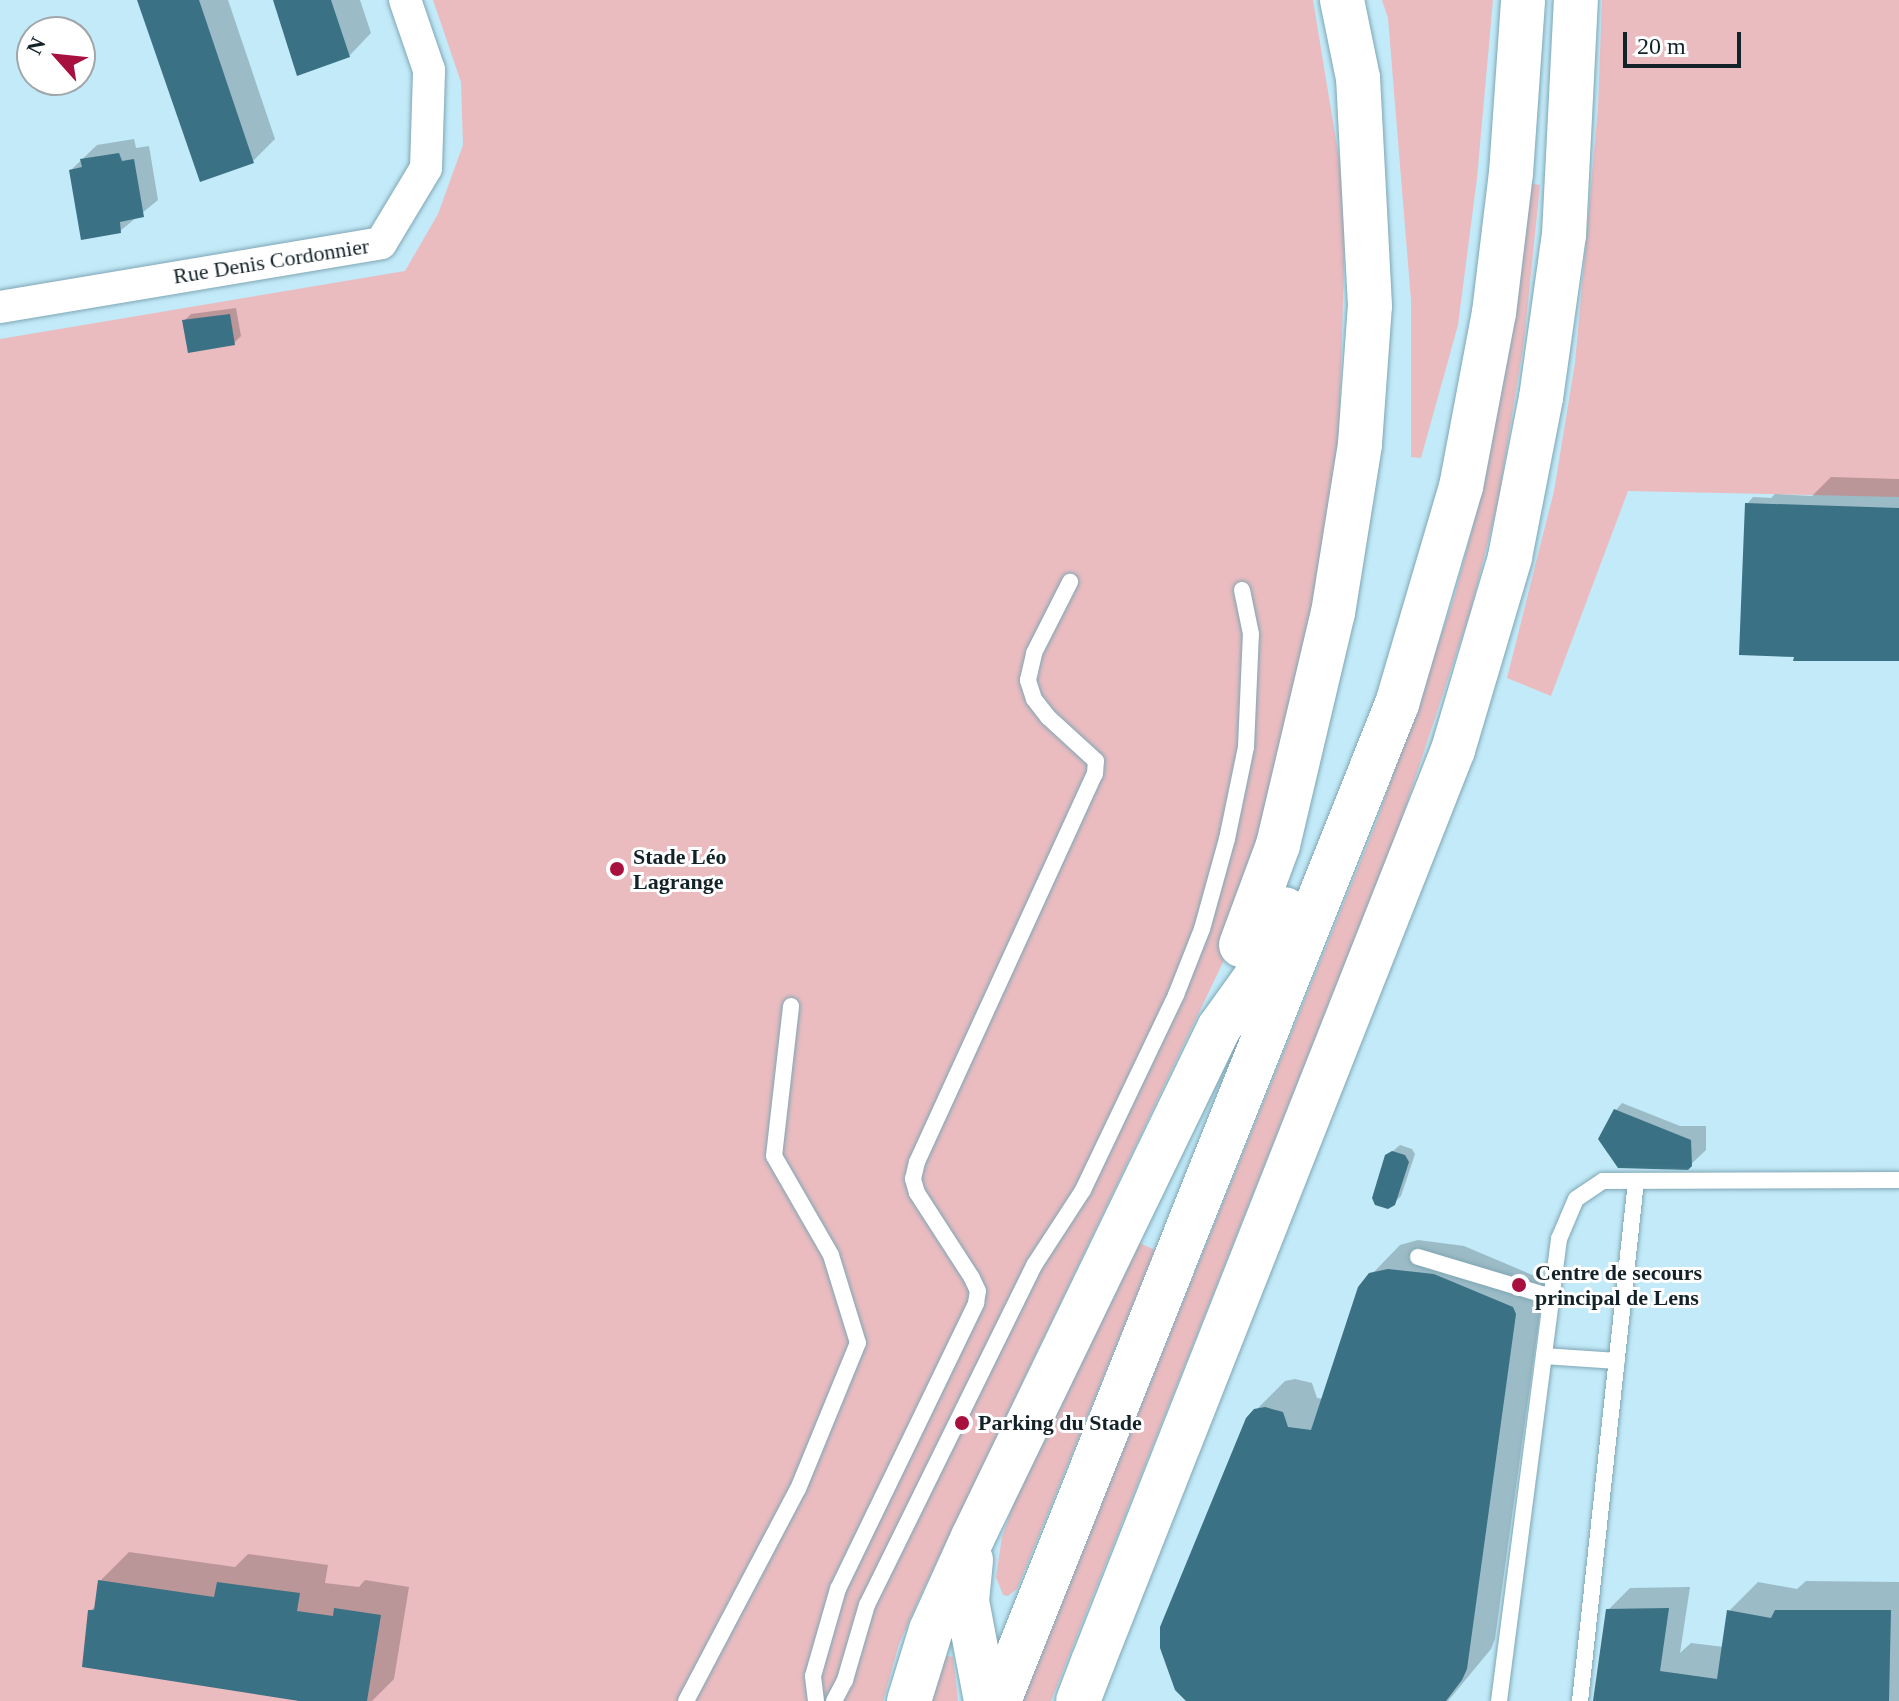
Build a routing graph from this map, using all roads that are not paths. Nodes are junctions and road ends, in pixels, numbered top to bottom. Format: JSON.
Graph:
{"nodes":[{"id":1,"x":405,"y":0,"type":"edge"},
{"id":2,"x":1342,"y":0,"type":"edge"},
{"id":3,"x":1523,"y":0,"type":"edge"},
{"id":4,"x":1576,"y":0,"type":"edge"},
{"id":5,"x":0,"y":307,"type":"edge"},
{"id":6,"x":1070,"y":582,"type":"dead end"},
{"id":7,"x":1242,"y":590,"type":"dead end"},
{"id":8,"x":1397,"y":704,"type":"junction"},
{"id":9,"x":791,"y":1006,"type":"dead end"},
{"id":10,"x":1219,"y":1028,"type":"junction"},
{"id":11,"x":1899,"y":1180,"type":"edge"},
{"id":12,"x":1636,"y":1181,"type":"junction"},
{"id":13,"x":1418,"y":1257,"type":"dead end"},
{"id":14,"x":1551,"y":1297,"type":"junction"},
{"id":15,"x":1544,"y":1356,"type":"junction"},
{"id":16,"x":1617,"y":1361,"type":"junction"},
{"id":17,"x":973,"y":1537,"type":"junction"},
{"id":18,"x":1092,"y":1688,"type":"edge"},
{"id":19,"x":686,"y":1701,"type":"edge"},
{"id":20,"x":816,"y":1701,"type":"edge"},
{"id":21,"x":834,"y":1701,"type":"edge"},
{"id":22,"x":909,"y":1701,"type":"edge"},
{"id":23,"x":986,"y":1701,"type":"edge"},
{"id":24,"x":999,"y":1701,"type":"edge"},
{"id":25,"x":1499,"y":1701,"type":"edge"},
{"id":26,"x":1580,"y":1701,"type":"edge"}],
"edges":[{"from":1,"to":5,"type":"street","name":"Rue Denis Cordonnier"},
{"from":2,"to":10,"type":"highway"},
{"from":3,"to":8,"type":"highway"},
{"from":4,"to":18,"type":"highway"},
{"from":6,"to":20,"type":"lane"},
{"from":7,"to":21,"type":"lane"},
{"from":8,"to":10,"type":"highway"},
{"from":8,"to":24,"type":"highway"},
{"from":9,"to":19,"type":"lane"},
{"from":10,"to":17,"type":"highway"},
{"from":11,"to":12,"type":"lane"},
{"from":12,"to":14,"type":"lane"},
{"from":12,"to":16,"type":"lane"},
{"from":13,"to":14,"type":"lane"},
{"from":14,"to":15,"type":"lane"},
{"from":15,"to":16,"type":"lane"},
{"from":15,"to":25,"type":"lane"},
{"from":16,"to":26,"type":"lane"},
{"from":17,"to":22,"type":"highway"},
{"from":17,"to":23,"type":"highway"}]}
